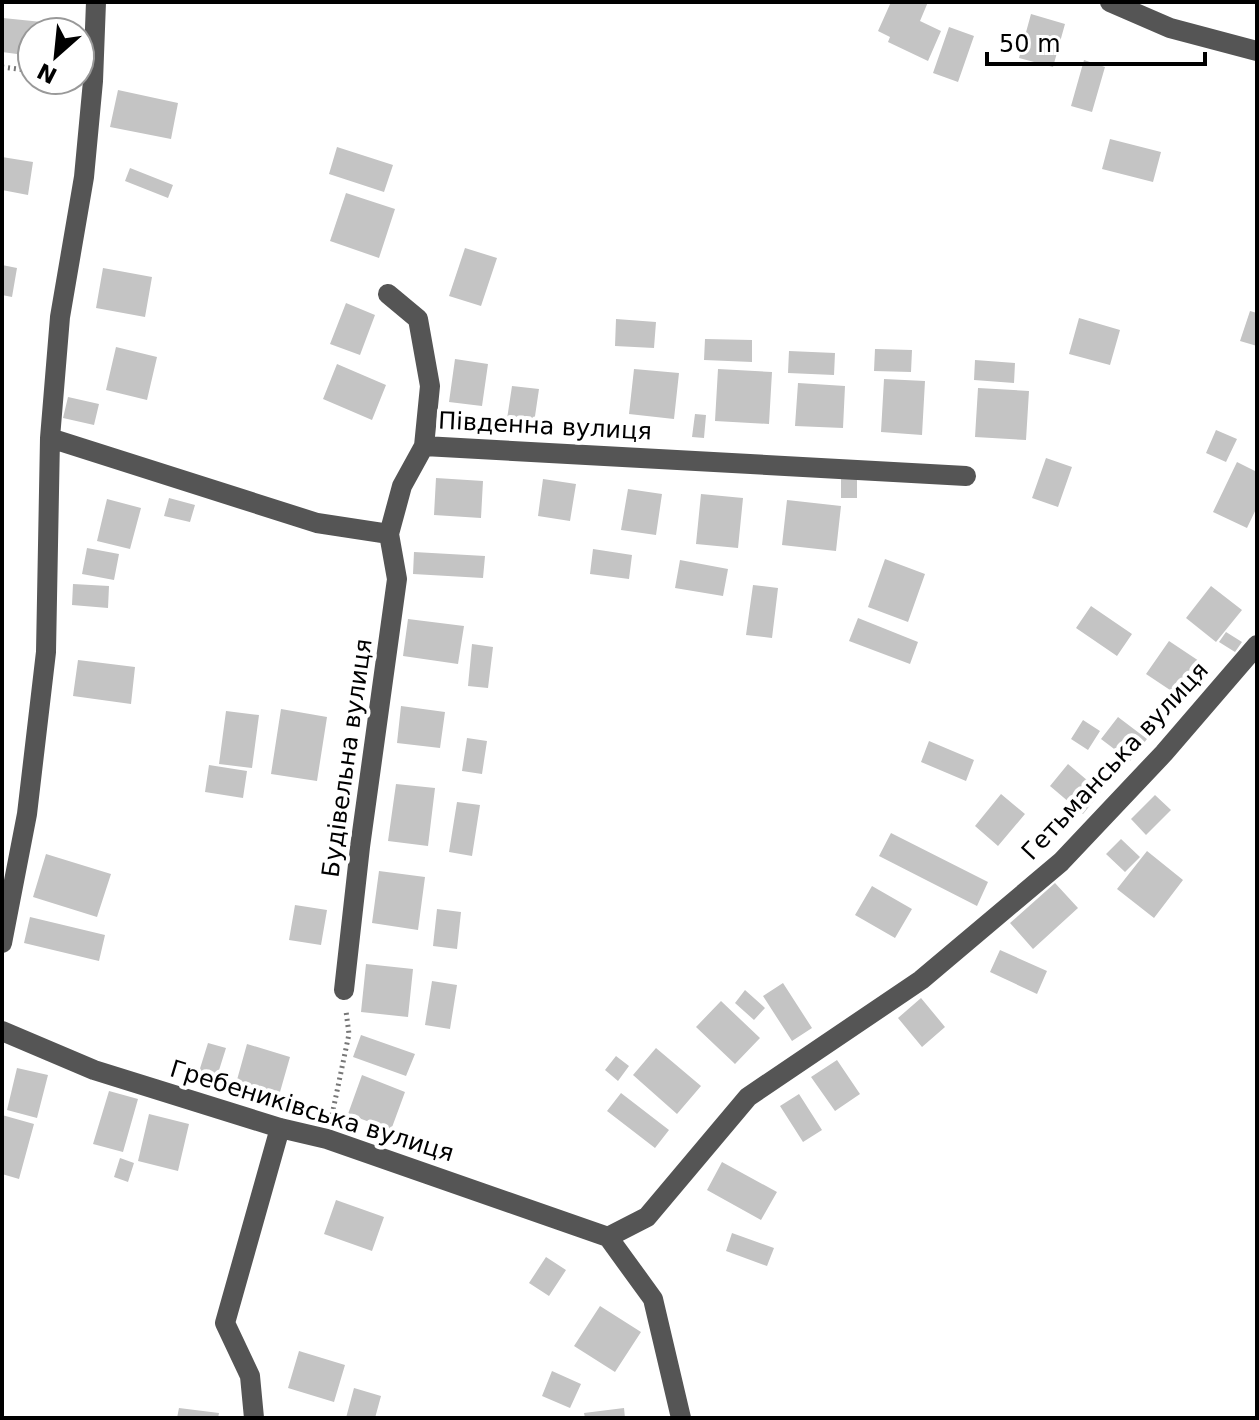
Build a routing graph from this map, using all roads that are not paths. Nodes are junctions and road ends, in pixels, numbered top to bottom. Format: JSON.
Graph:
{"nodes":[{"id":1,"x":96,"y":2,"type":"edge"},
{"id":2,"x":1110,"y":2,"type":"edge"},
{"id":3,"x":1257,"y":51,"type":"edge"},
{"id":4,"x":388,"y":294,"type":"dead end"},
{"id":5,"x":50,"y":438,"type":"junction"},
{"id":6,"x":424,"y":446,"type":"junction"},
{"id":7,"x":966,"y":476,"type":"dead end"},
{"id":8,"x":389,"y":534,"type":"junction"},
{"id":9,"x":1257,"y":645,"type":"edge"},
{"id":10,"x":2,"y":943,"type":"edge"},
{"id":11,"x":344,"y":990,"type":"road end"},
{"id":12,"x":2,"y":1031,"type":"edge"},
{"id":13,"x":280,"y":1128,"type":"junction"},
{"id":14,"x":608,"y":1237,"type":"junction"},
{"id":15,"x":254,"y":1418,"type":"edge"},
{"id":16,"x":681,"y":1418,"type":"edge"}],
"edges":[{"from":1,"to":5,"type":"street"},
{"from":2,"to":3,"type":"street"},
{"from":4,"to":6,"type":"street"},
{"from":5,"to":8,"type":"street"},
{"from":5,"to":10,"type":"street"},
{"from":6,"to":7,"type":"street","name":"Південна вулиця"},
{"from":6,"to":8,"type":"street","name":"Південна вулиця"},
{"from":8,"to":11,"type":"street","name":"Будівельна вулиця"},
{"from":9,"to":14,"type":"street","name":"Гетьманська вулиця"},
{"from":12,"to":13,"type":"street","name":"Гребениківська вулиця"},
{"from":13,"to":14,"type":"street","name":"Гребениківська вулиця"},
{"from":13,"to":15,"type":"street"},
{"from":14,"to":16,"type":"street"}]}
